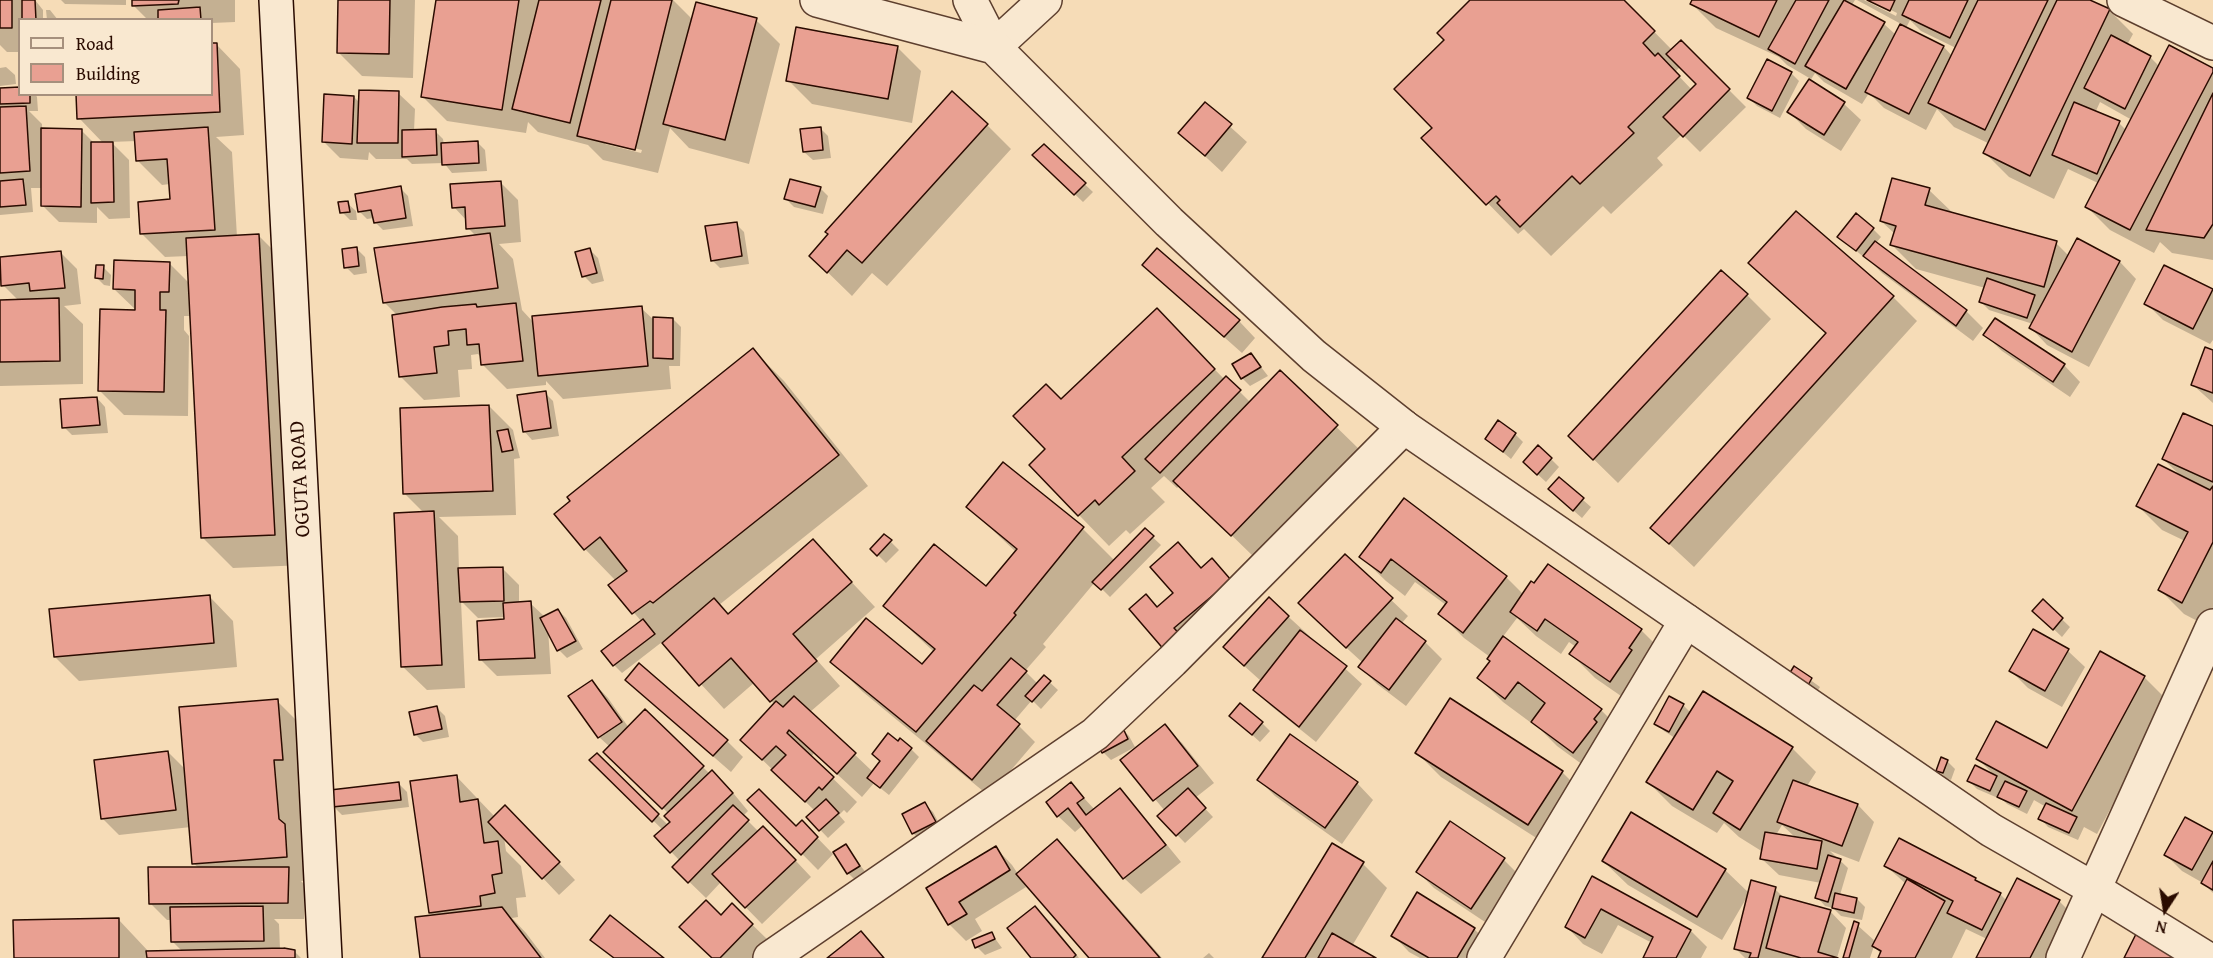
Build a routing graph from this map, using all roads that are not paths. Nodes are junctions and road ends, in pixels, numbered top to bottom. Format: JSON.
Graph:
{"nodes":[{"id":1,"x":276,"y":0,"type":"edge"},
{"id":2,"x":817,"y":0,"type":"edge"},
{"id":3,"x":970,"y":0,"type":"edge"},
{"id":4,"x":1045,"y":0,"type":"edge"},
{"id":5,"x":2124,"y":0,"type":"edge"},
{"id":6,"x":2213,"y":43,"type":"edge"},
{"id":7,"x":994,"y":47,"type":"junction"},
{"id":8,"x":1404,"y":426,"type":"junction"},
{"id":9,"x":1686,"y":621,"type":"junction"},
{"id":10,"x":2213,"y":626,"type":"edge"},
{"id":11,"x":2094,"y":889,"type":"junction"},
{"id":12,"x":325,"y":958,"type":"edge"},
{"id":13,"x":770,"y":958,"type":"edge"},
{"id":14,"x":1484,"y":958,"type":"edge"},
{"id":15,"x":2063,"y":958,"type":"edge"},
{"id":16,"x":2206,"y":958,"type":"edge"}],
"edges":[{"from":1,"to":12,"type":"street","name":"OGUTA ROAD"},
{"from":2,"to":7,"type":"street"},
{"from":3,"to":7,"type":"street"},
{"from":4,"to":7,"type":"street"},
{"from":5,"to":6,"type":"street"},
{"from":7,"to":8,"type":"street"},
{"from":8,"to":9,"type":"street"},
{"from":8,"to":13,"type":"street"},
{"from":9,"to":11,"type":"street"},
{"from":9,"to":14,"type":"street"},
{"from":10,"to":11,"type":"street"},
{"from":11,"to":15,"type":"street"},
{"from":11,"to":16,"type":"street"}]}
